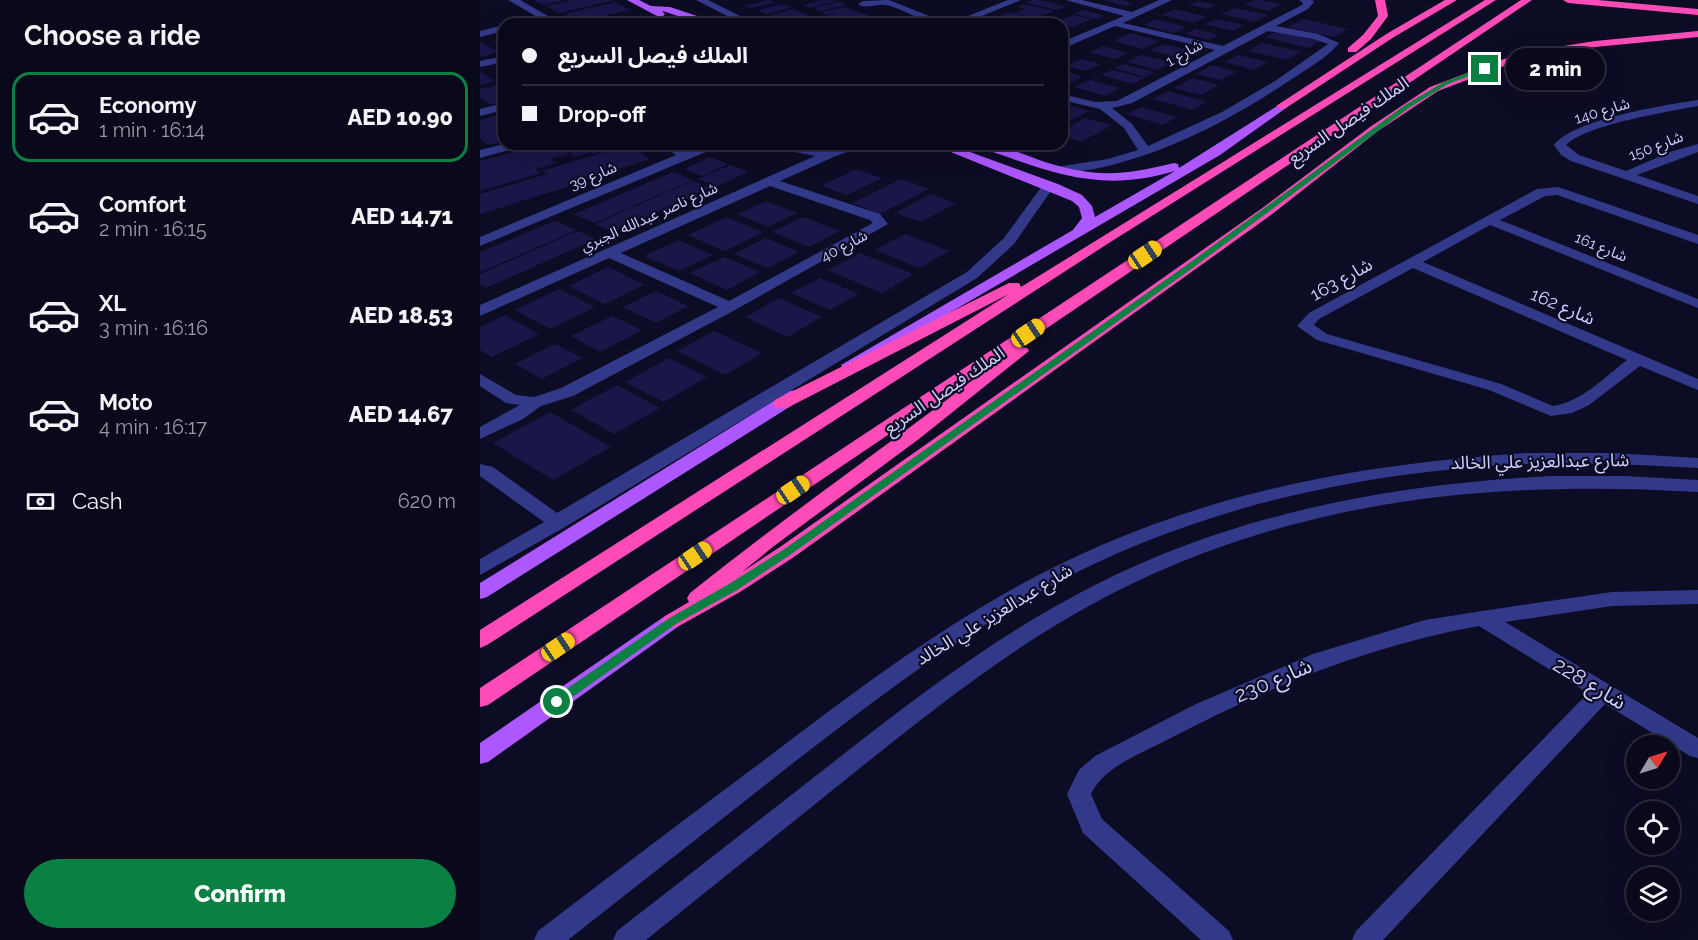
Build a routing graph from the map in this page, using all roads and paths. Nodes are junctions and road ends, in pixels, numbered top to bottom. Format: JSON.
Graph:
{"nodes":[{"id":1,"x":513,"y":0,"type":"edge"},
{"id":2,"x":663,"y":0,"type":"edge"},
{"id":3,"x":701,"y":0,"type":"edge"},
{"id":4,"x":1016,"y":0,"type":"edge"},
{"id":5,"x":1071,"y":0,"type":"edge"},
{"id":6,"x":1167,"y":0,"type":"edge"},
{"id":7,"x":1309,"y":0,"type":"edge"},
{"id":8,"x":1380,"y":0,"type":"edge"},
{"id":9,"x":1452,"y":0,"type":"edge"},
{"id":10,"x":1527,"y":0,"type":"edge"},
{"id":11,"x":1568,"y":0,"type":"edge"},
{"id":12,"x":636,"y":2,"type":"edge"},
{"id":13,"x":858,"y":2,"type":"edge"},
{"id":14,"x":1488,"y":2,"type":"edge"},
{"id":15,"x":650,"y":9,"type":"junction"},
{"id":16,"x":1698,"y":12,"type":"edge"},
{"id":17,"x":1133,"y":15,"type":"junction"},
{"id":18,"x":892,"y":16,"type":"dead end"},
{"id":19,"x":545,"y":18,"type":"edge"},
{"id":20,"x":668,"y":18,"type":"edge"},
{"id":21,"x":689,"y":18,"type":"edge"},
{"id":22,"x":701,"y":18,"type":"edge"},
{"id":23,"x":738,"y":18,"type":"edge"},
{"id":24,"x":926,"y":18,"type":"edge"},
{"id":25,"x":969,"y":18,"type":"edge"},
{"id":26,"x":1113,"y":24,"type":"junction"},
{"id":27,"x":1264,"y":27,"type":"junction"},
{"id":28,"x":498,"y":30,"type":"edge"},
{"id":29,"x":480,"y":34,"type":"edge"},
{"id":30,"x":1698,"y":34,"type":"edge"},
{"id":31,"x":1698,"y":38,"type":"edge"},
{"id":32,"x":1068,"y":43,"type":"edge"},
{"id":33,"x":1595,"y":44,"type":"junction"},
{"id":34,"x":1222,"y":49,"type":"junction"},
{"id":35,"x":498,"y":60,"type":"edge"},
{"id":36,"x":480,"y":64,"type":"edge"},
{"id":37,"x":1068,"y":98,"type":"edge"},
{"id":38,"x":1698,"y":103,"type":"edge"},
{"id":39,"x":1282,"y":106,"type":"junction"},
{"id":40,"x":1104,"y":107,"type":"junction"},
{"id":41,"x":498,"y":108,"type":"edge"},
{"id":42,"x":480,"y":113,"type":"edge"},
{"id":43,"x":1698,"y":148,"type":"edge"},
{"id":44,"x":498,"y":149,"type":"edge"},
{"id":45,"x":677,"y":150,"type":"edge"},
{"id":46,"x":698,"y":150,"type":"edge"},
{"id":47,"x":831,"y":150,"type":"edge"},
{"id":48,"x":953,"y":150,"type":"edge"},
{"id":49,"x":996,"y":150,"type":"edge"},
{"id":50,"x":1003,"y":150,"type":"edge"},
{"id":51,"x":1144,"y":151,"type":"junction"},
{"id":52,"x":1216,"y":152,"type":"junction"},
{"id":53,"x":480,"y":154,"type":"edge"},
{"id":54,"x":686,"y":155,"type":"junction"},
{"id":55,"x":1674,"y":155,"type":"junction"},
{"id":56,"x":976,"y":159,"type":"junction"},
{"id":57,"x":1698,"y":162,"type":"edge"},
{"id":58,"x":1060,"y":170,"type":"junction"},
{"id":59,"x":1627,"y":175,"type":"junction"},
{"id":60,"x":768,"y":181,"type":"junction"},
{"id":61,"x":1049,"y":185,"type":"junction"},
{"id":62,"x":1698,"y":200,"type":"edge"},
{"id":63,"x":1491,"y":221,"type":"junction"},
{"id":64,"x":1078,"y":231,"type":"junction"},
{"id":65,"x":1107,"y":238,"type":"junction"},
{"id":66,"x":1698,"y":240,"type":"edge"},
{"id":67,"x":480,"y":242,"type":"edge"},
{"id":68,"x":609,"y":253,"type":"junction"},
{"id":69,"x":1413,"y":262,"type":"junction"},
{"id":70,"x":1087,"y":294,"type":"junction"},
{"id":71,"x":1698,"y":304,"type":"edge"},
{"id":72,"x":730,"y":307,"type":"junction"},
{"id":73,"x":480,"y":311,"type":"edge"},
{"id":74,"x":1639,"y":360,"type":"junction"},
{"id":75,"x":480,"y":380,"type":"edge"},
{"id":76,"x":1698,"y":385,"type":"edge"},
{"id":77,"x":535,"y":402,"type":"junction"},
{"id":78,"x":781,"y":404,"type":"junction"},
{"id":79,"x":480,"y":434,"type":"edge"},
{"id":80,"x":1698,"y":463,"type":"edge"},
{"id":81,"x":480,"y":470,"type":"edge"},
{"id":82,"x":1698,"y":486,"type":"edge"},
{"id":83,"x":558,"y":523,"type":"junction"},
{"id":84,"x":484,"y":561,"type":"edge"},
{"id":85,"x":480,"y":591,"type":"edge"},
{"id":86,"x":1698,"y":597,"type":"edge"},
{"id":87,"x":1482,"y":618,"type":"junction"},
{"id":88,"x":672,"y":621,"type":"junction"},
{"id":89,"x":480,"y":640,"type":"edge"},
{"id":90,"x":1603,"y":692,"type":"junction"},
{"id":91,"x":480,"y":699,"type":"edge"},
{"id":92,"x":1698,"y":749,"type":"edge"},
{"id":93,"x":480,"y":755,"type":"edge"},
{"id":94,"x":547,"y":940,"type":"edge"},
{"id":95,"x":626,"y":940,"type":"edge"},
{"id":96,"x":1220,"y":940,"type":"edge"},
{"id":97,"x":1365,"y":940,"type":"edge"}],
"edges":[{"from":1,"to":19,"type":"street"},
{"from":2,"to":12,"type":"main road"},
{"from":2,"to":22,"type":"main road"},
{"from":3,"to":23,"type":"street"},
{"from":4,"to":25,"type":"street"},
{"from":5,"to":17,"type":"street"},
{"from":6,"to":17,"type":"street"},
{"from":7,"to":27,"type":"street","name":"شارع 1"},
{"from":8,"to":39,"type":"highway"},
{"from":9,"to":39,"type":"highway"},
{"from":10,"to":70,"type":"highway","name":"الملك فيصل السريع"},
{"from":11,"to":16,"type":"highway"},
{"from":12,"to":15,"type":"main road"},
{"from":13,"to":18,"type":"street"},
{"from":13,"to":24,"type":"street"},
{"from":14,"to":65,"type":"highway","name":"الملك فيصل السريع"},
{"from":15,"to":20,"type":"main road"},
{"from":15,"to":21,"type":"main road"},
{"from":17,"to":26,"type":"street"},
{"from":26,"to":32,"type":"street"},
{"from":26,"to":34,"type":"street"},
{"from":27,"to":34,"type":"street","name":"شارع 1"},
{"from":27,"to":51,"type":"street"},
{"from":28,"to":29,"type":"street"},
{"from":30,"to":33,"type":"highway"},
{"from":31,"to":33,"type":"highway"},
{"from":33,"to":88,"type":"highway"},
{"from":34,"to":40,"type":"street","name":"شارع 1"},
{"from":35,"to":36,"type":"street"},
{"from":37,"to":40,"type":"street"},
{"from":38,"to":59,"type":"street","name":"شارع 140"},
{"from":39,"to":52,"type":"main road"},
{"from":40,"to":51,"type":"street"},
{"from":41,"to":42,"type":"street"},
{"from":43,"to":55,"type":"street","name":"شارع 150"},
{"from":44,"to":53,"type":"street"},
{"from":45,"to":54,"type":"street"},
{"from":46,"to":54,"type":"street","name":"شارع 39"},
{"from":47,"to":60,"type":"street","name":"شارع ناصر عبدالله الجبري"},
{"from":48,"to":56,"type":"main road"},
{"from":49,"to":56,"type":"main road"},
{"from":50,"to":58,"type":"main road"},
{"from":51,"to":58,"type":"street"},
{"from":52,"to":58,"type":"main road"},
{"from":52,"to":64,"type":"main road"},
{"from":54,"to":67,"type":"street","name":"شارع 39"},
{"from":55,"to":57,"type":"street"},
{"from":55,"to":59,"type":"street","name":"شارع 150"},
{"from":56,"to":61,"type":"main road"},
{"from":59,"to":62,"type":"street","name":"شارع 140"},
{"from":60,"to":68,"type":"street","name":"شارع ناصر عبدالله الجبري"},
{"from":60,"to":72,"type":"street","name":"شارع 40"},
{"from":61,"to":64,"type":"main road"},
{"from":61,"to":83,"type":"street"},
{"from":63,"to":66,"type":"street","name":"شارع 163"},
{"from":63,"to":69,"type":"street","name":"شارع 163"},
{"from":63,"to":71,"type":"street","name":"شارع 161"},
{"from":64,"to":78,"type":"main road"},
{"from":65,"to":78,"type":"highway"},
{"from":65,"to":89,"type":"highway","name":"الملك فيصل السريع"},
{"from":68,"to":72,"type":"street"},
{"from":68,"to":73,"type":"street","name":"شارع ناصر عبدالله الجبري"},
{"from":69,"to":74,"type":"street","name":"شارع 162"},
{"from":69,"to":74,"type":"street","name":"شارع 163"},
{"from":70,"to":88,"type":"highway"},
{"from":70,"to":91,"type":"highway","name":"الملك فيصل السريع"},
{"from":72,"to":77,"type":"street","name":"شارع 40"},
{"from":74,"to":76,"type":"street","name":"شارع 162"},
{"from":75,"to":77,"type":"street"},
{"from":77,"to":79,"type":"street"},
{"from":78,"to":85,"type":"main road"},
{"from":80,"to":94,"type":"street","name":"شارع عبدالعزيز علي الخالد"},
{"from":81,"to":83,"type":"street"},
{"from":82,"to":95,"type":"street","name":"شارع عبدالعزيز علي الخالد"},
{"from":83,"to":84,"type":"street"},
{"from":86,"to":87,"type":"street","name":"شارع 230"},
{"from":87,"to":90,"type":"street","name":"شارع 228"},
{"from":87,"to":96,"type":"street","name":"شارع 230"},
{"from":88,"to":93,"type":"main road"},
{"from":90,"to":92,"type":"street","name":"شارع 228"},
{"from":90,"to":97,"type":"street"}]}
